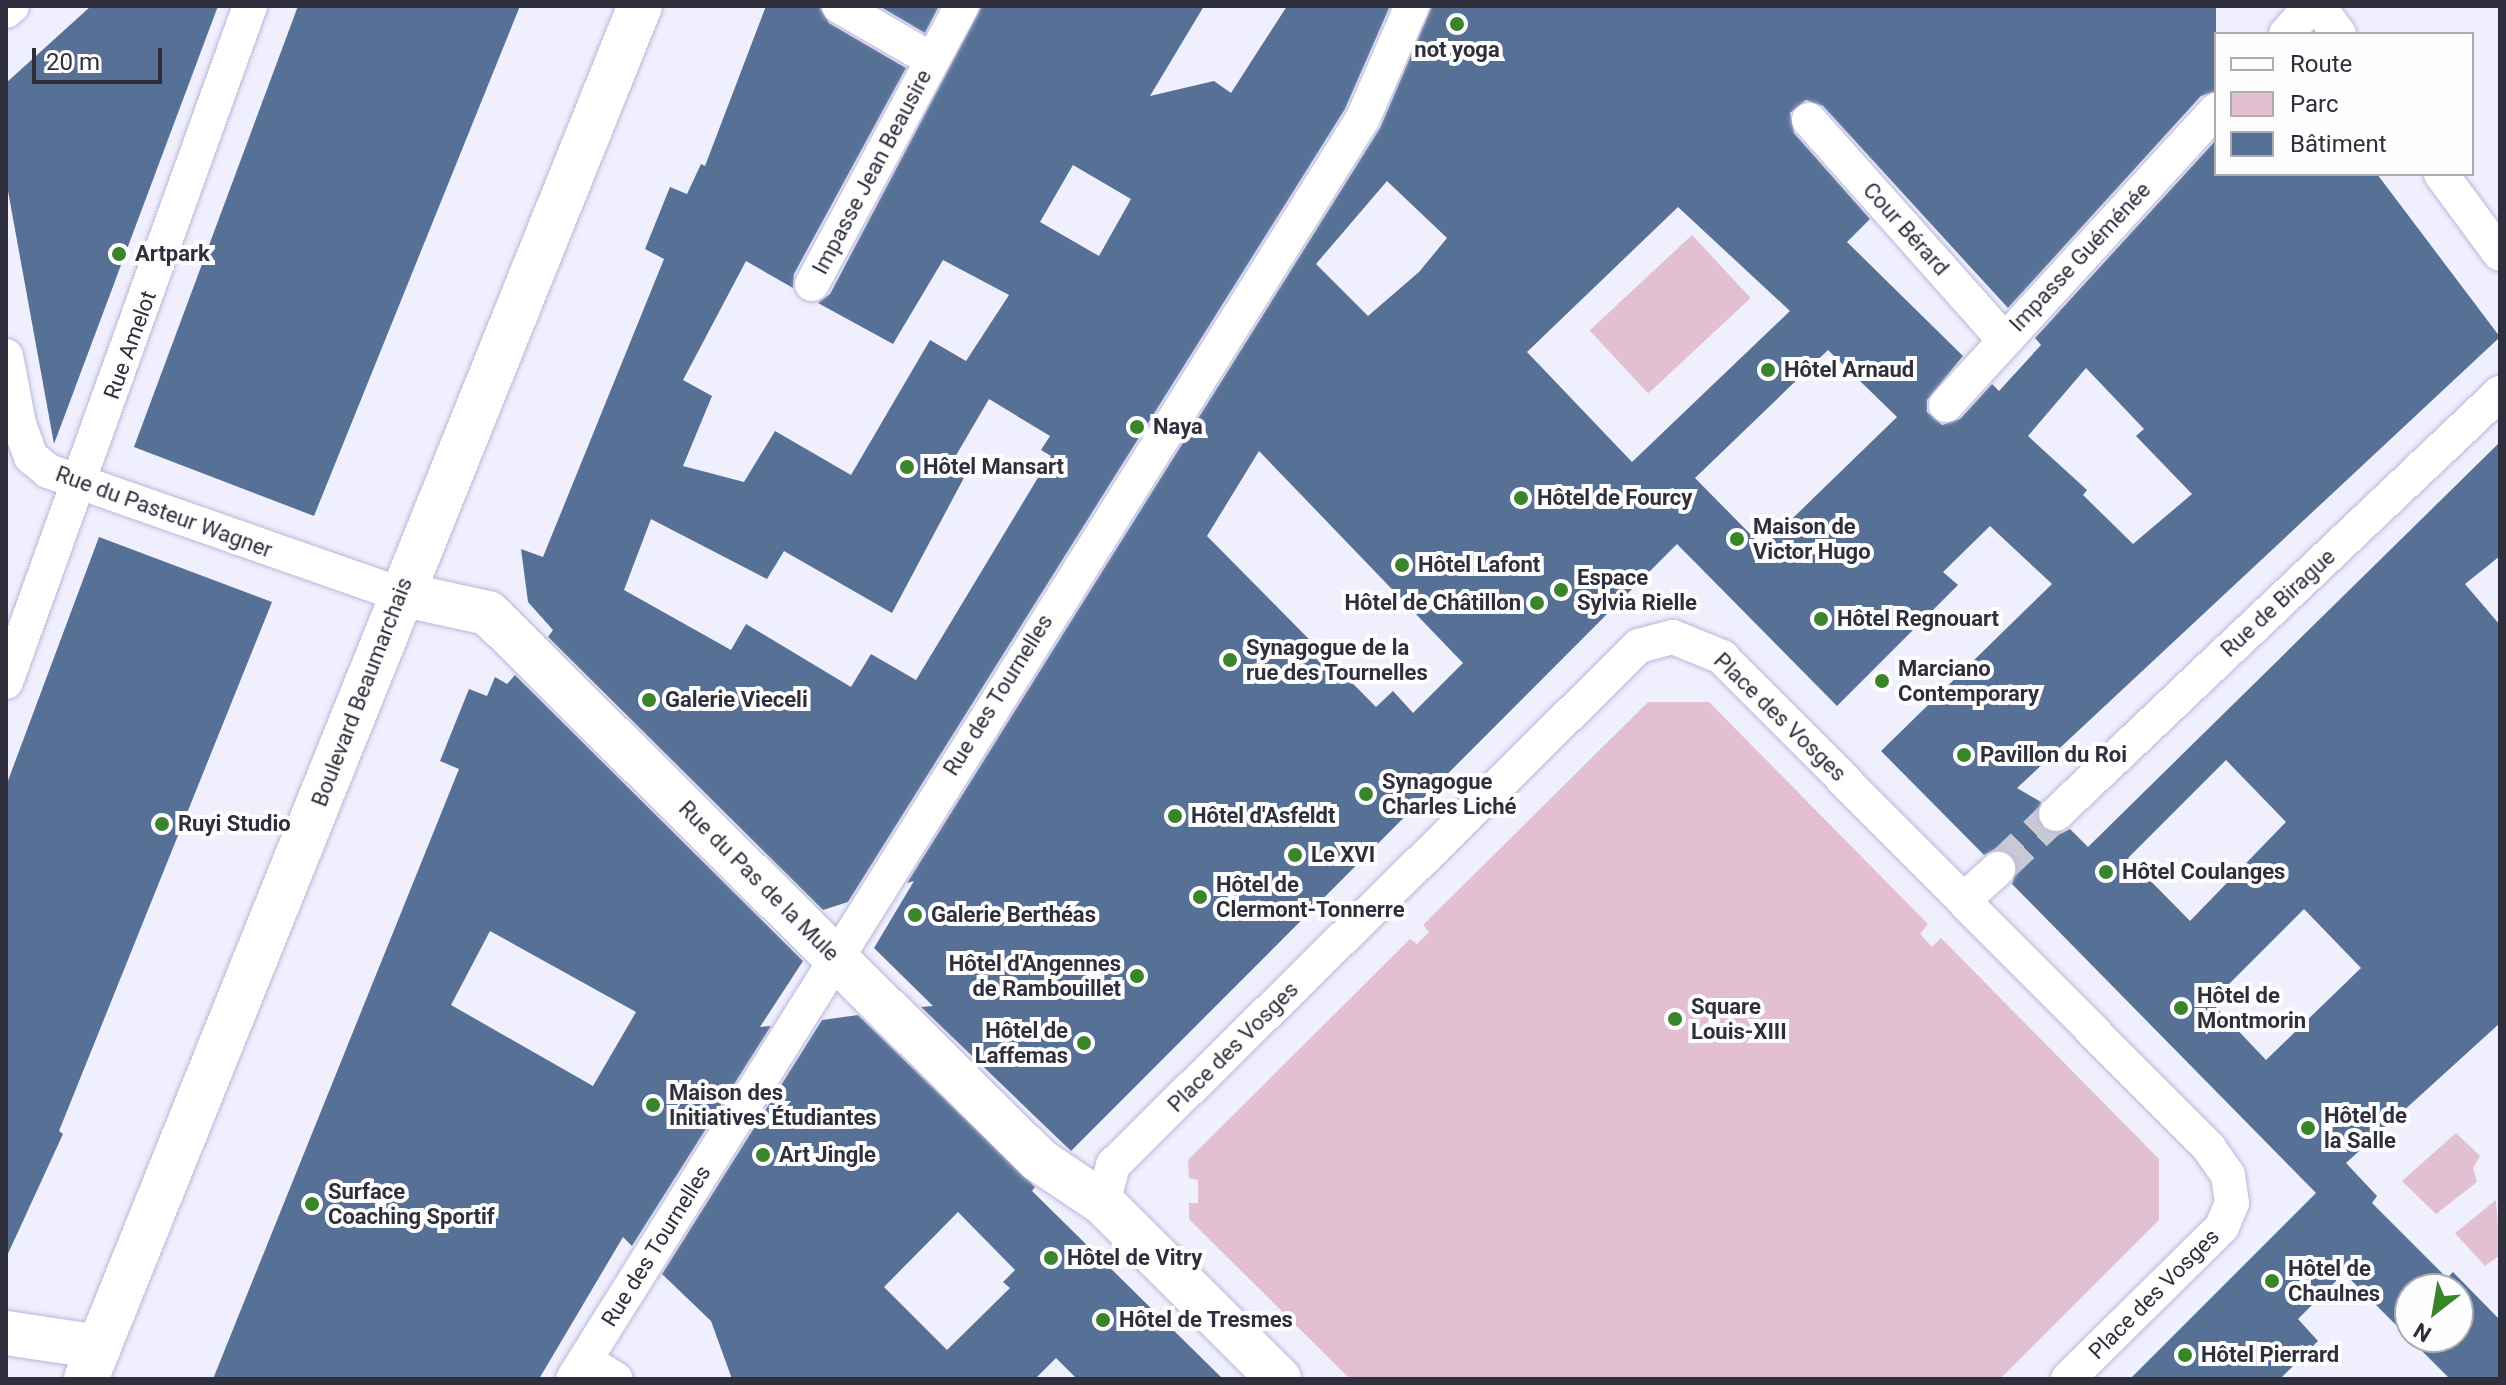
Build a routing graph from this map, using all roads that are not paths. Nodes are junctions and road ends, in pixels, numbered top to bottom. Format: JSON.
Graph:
{"nodes":[{"id":1,"x":12,"y":6,"type":"edge"},
{"id":2,"x":250,"y":6,"type":"edge"},
{"id":3,"x":640,"y":6,"type":"edge"},
{"id":4,"x":839,"y":6,"type":"edge"},
{"id":5,"x":962,"y":6,"type":"edge"},
{"id":6,"x":1412,"y":6,"type":"edge"},
{"id":7,"x":2311,"y":6,"type":"edge"},
{"id":8,"x":2318,"y":6,"type":"edge"},
{"id":9,"x":6,"y":11,"type":"edge"},
{"id":10,"x":2288,"y":32,"type":"edge"},
{"id":11,"x":2338,"y":32,"type":"edge"},
{"id":12,"x":932,"y":60,"type":"junction"},
{"id":13,"x":2214,"y":112,"type":"edge"},
{"id":14,"x":1809,"y":120,"type":"dead end"},
{"id":15,"x":2442,"y":176,"type":"edge"},
{"id":16,"x":2500,"y":254,"type":"edge"},
{"id":17,"x":812,"y":284,"type":"dead end"},
{"id":18,"x":2004,"y":340,"type":"junction"},
{"id":19,"x":6,"y":356,"type":"edge"},
{"id":20,"x":2500,"y":393,"type":"edge"},
{"id":21,"x":1946,"y":405,"type":"dead end"},
{"id":22,"x":76,"y":485,"type":"junction"},
{"id":23,"x":400,"y":594,"type":"junction"},
{"id":24,"x":6,"y":682,"type":"edge"},
{"id":25,"x":2056,"y":814,"type":"tunnel mouth"},
{"id":26,"x":1998,"y":869,"type":"tunnel mouth"},
{"id":27,"x":1965,"y":899,"type":"junction"},
{"id":28,"x":836,"y":957,"type":"junction"},
{"id":29,"x":1103,"y":1203,"type":"junction"},
{"id":30,"x":6,"y":1333,"type":"edge"},
{"id":31,"x":92,"y":1363,"type":"edge"},
{"id":32,"x":579,"y":1370,"type":"edge"},
{"id":33,"x":615,"y":1379,"type":"edge"},
{"id":34,"x":1279,"y":1379,"type":"edge"},
{"id":35,"x":2068,"y":1379,"type":"edge"}],
"edges":[{"from":1,"to":9,"type":"street"},
{"from":2,"to":22,"type":"street","name":"Rue Amelot"},
{"from":3,"to":23,"type":"main road","name":"Boulevard Beaumarchais"},
{"from":4,"to":12,"type":"street"},
{"from":5,"to":12,"type":"street","name":"Impasse Jean Beausire"},
{"from":6,"to":28,"type":"street","name":"Rue des Tournelles"},
{"from":7,"to":10,"type":"street"},
{"from":8,"to":11,"type":"street"},
{"from":12,"to":17,"type":"street","name":"Impasse Jean Beausire"},
{"from":13,"to":18,"type":"street","name":"Impasse Guéménée"},
{"from":14,"to":18,"type":"street","name":"Cour Bérard"},
{"from":15,"to":16,"type":"street"},
{"from":18,"to":21,"type":"street","name":"Impasse Guéménée"},
{"from":19,"to":22,"type":"street","name":"Rue du Pasteur Wagner"},
{"from":20,"to":25,"type":"street","name":"Rue de Birague"},
{"from":22,"to":23,"type":"street","name":"Rue du Pasteur Wagner"},
{"from":22,"to":24,"type":"street","name":"Rue Amelot"},
{"from":23,"to":28,"type":"main road","name":"Rue du Pas de la Mule"},
{"from":23,"to":31,"type":"main road","name":"Boulevard Beaumarchais"},
{"from":26,"to":27,"type":"street"},
{"from":27,"to":29,"type":"street","name":"Place des Vosges"},
{"from":27,"to":35,"type":"street","name":"Place des Vosges"},
{"from":28,"to":29,"type":"main road","name":"Rue du Pas de la Mule"},
{"from":28,"to":32,"type":"street","name":"Rue des Tournelles"},
{"from":29,"to":34,"type":"main road"},
{"from":30,"to":31,"type":"main road"},
{"from":32,"to":33,"type":"street"}]}
